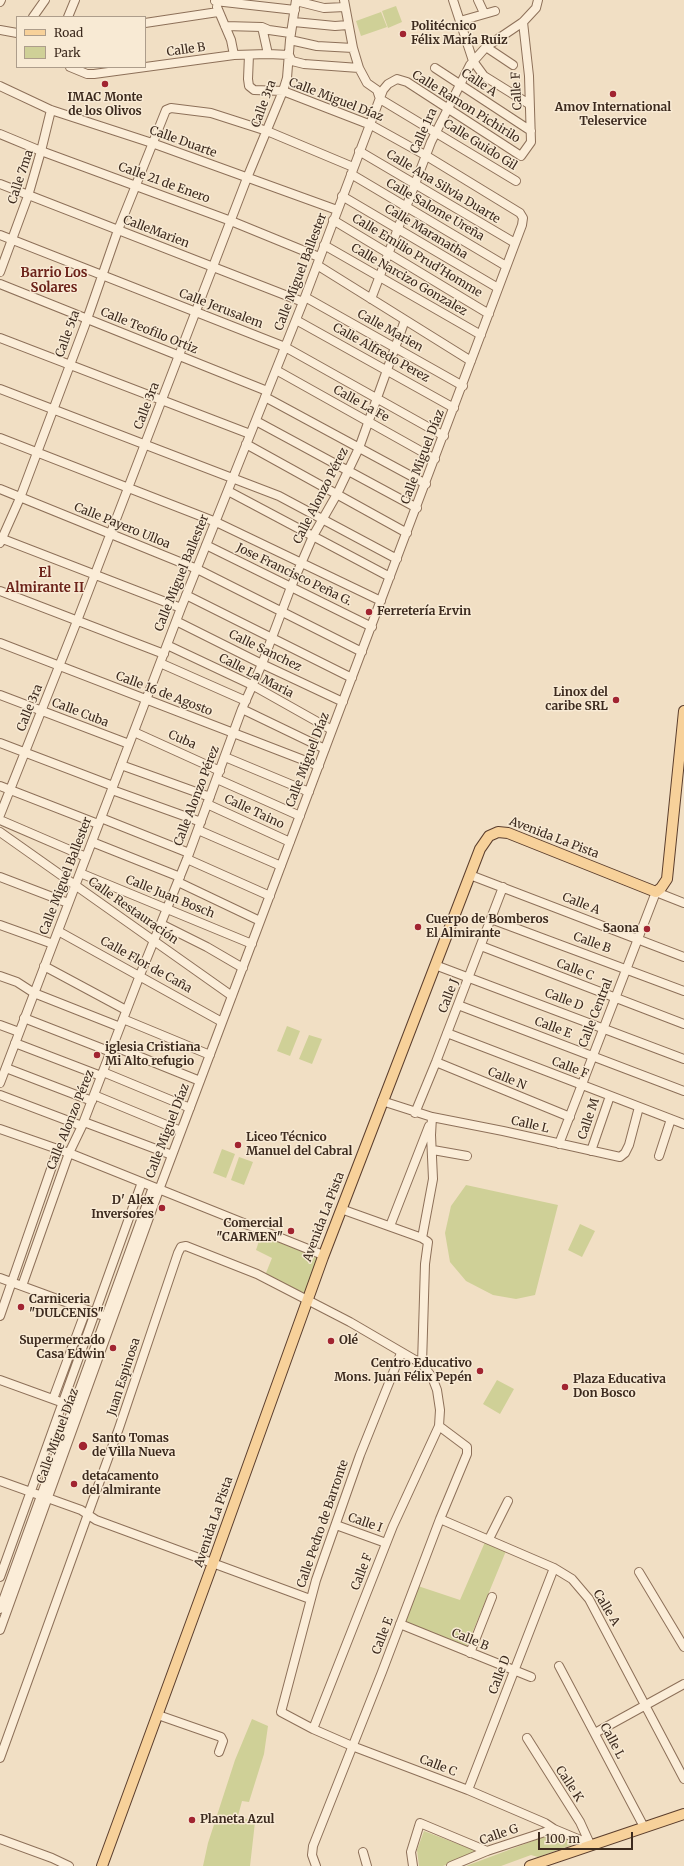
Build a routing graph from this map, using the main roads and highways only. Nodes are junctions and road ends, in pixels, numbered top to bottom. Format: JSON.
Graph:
{"nodes":[{"id":1,"x":684,"y":711,"type":"edge"},
{"id":2,"x":684,"y":1814,"type":"edge"},
{"id":3,"x":102,"y":1866,"type":"edge"},
{"id":4,"x":530,"y":1866,"type":"edge"}],
"edges":[{"from":1,"to":3,"type":"main road","name":"Avenida La Pista"},
{"from":2,"to":4,"type":"main road"}]}
